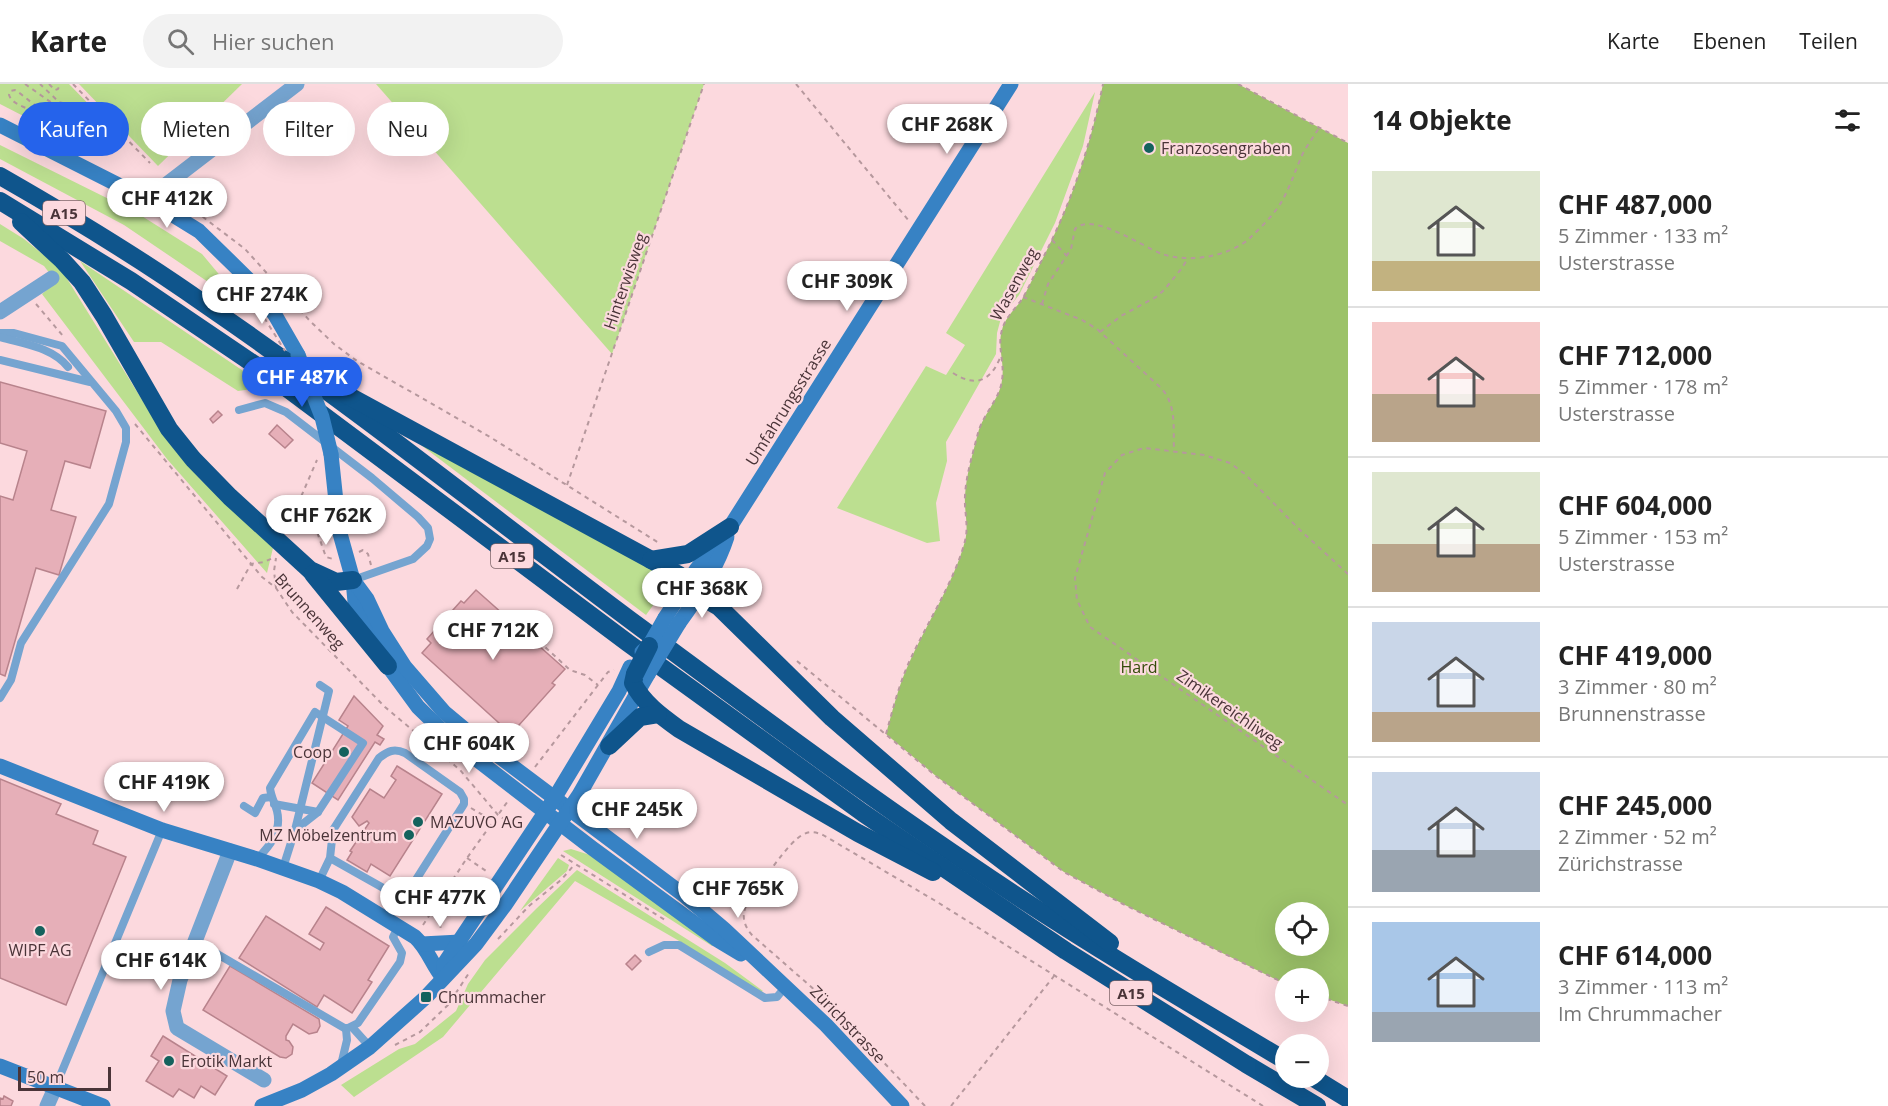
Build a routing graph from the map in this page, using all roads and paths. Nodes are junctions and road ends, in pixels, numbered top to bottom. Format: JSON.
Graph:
{"nodes":[{"id":1,"x":25,"y":84,"type":"edge"},
{"id":2,"x":40,"y":84,"type":"edge"},
{"id":3,"x":49,"y":84,"type":"edge"},
{"id":4,"x":60,"y":84,"type":"edge"},
{"id":5,"x":73,"y":84,"type":"edge"},
{"id":6,"x":297,"y":84,"type":"edge"},
{"id":7,"x":704,"y":84,"type":"edge"},
{"id":8,"x":796,"y":84,"type":"edge"},
{"id":9,"x":1011,"y":84,"type":"edge"},
{"id":10,"x":1103,"y":84,"type":"edge"},
{"id":11,"x":1238,"y":84,"type":"edge"},
{"id":12,"x":0,"y":125,"type":"edge"},
{"id":13,"x":1319,"y":128,"type":"junction"},
{"id":14,"x":1348,"y":143,"type":"edge"},
{"id":15,"x":150,"y":163,"type":"dead end"},
{"id":16,"x":0,"y":176,"type":"edge"},
{"id":17,"x":163,"y":187,"type":"junction"},
{"id":18,"x":0,"y":201,"type":"edge"},
{"id":19,"x":152,"y":202,"type":"junction"},
{"id":20,"x":914,"y":239,"type":"junction"},
{"id":21,"x":1052,"y":240,"type":"junction"},
{"id":22,"x":1067,"y":256,"type":"junction"},
{"id":23,"x":1188,"y":258,"type":"junction"},
{"id":24,"x":52,"y":278,"type":"dead end"},
{"id":25,"x":29,"y":295,"type":"junction"},
{"id":26,"x":1023,"y":297,"type":"junction"},
{"id":27,"x":1042,"y":304,"type":"junction"},
{"id":28,"x":0,"y":312,"type":"edge"},
{"id":29,"x":1100,"y":332,"type":"junction"},
{"id":30,"x":0,"y":335,"type":"edge"},
{"id":31,"x":68,"y":343,"type":"dead end"},
{"id":32,"x":1001,"y":355,"type":"junction"},
{"id":33,"x":283,"y":359,"type":"junction"},
{"id":34,"x":0,"y":360,"type":"edge"},
{"id":35,"x":68,"y":368,"type":"dead end"},
{"id":36,"x":953,"y":373,"type":"dead end"},
{"id":37,"x":90,"y":382,"type":"junction"},
{"id":38,"x":239,"y":410,"type":"dead end"},
{"id":39,"x":135,"y":424,"type":"dead end"},
{"id":40,"x":1174,"y":451,"type":"junction"},
{"id":41,"x":324,"y":455,"type":"junction"},
{"id":42,"x":567,"y":485,"type":"junction"},
{"id":43,"x":299,"y":503,"type":"junction"},
{"id":44,"x":730,"y":527,"type":"junction"},
{"id":45,"x":286,"y":532,"type":"dead end"},
{"id":46,"x":664,"y":546,"type":"dead end"},
{"id":47,"x":331,"y":559,"type":"dead end"},
{"id":48,"x":651,"y":560,"type":"junction"},
{"id":49,"x":251,"y":564,"type":"junction"},
{"id":50,"x":310,"y":570,"type":"junction"},
{"id":51,"x":1348,"y":574,"type":"edge"},
{"id":52,"x":352,"y":580,"type":"junction"},
{"id":53,"x":276,"y":588,"type":"junction"},
{"id":54,"x":237,"y":589,"type":"dead end"},
{"id":55,"x":692,"y":591,"type":"junction"},
{"id":56,"x":672,"y":621,"type":"junction"},
{"id":57,"x":519,"y":623,"type":"dead end"},
{"id":58,"x":649,"y":645,"type":"joint"},
{"id":59,"x":794,"y":658,"type":"dead end"},
{"id":60,"x":388,"y":666,"type":"junction"},
{"id":61,"x":634,"y":675,"type":"junction"},
{"id":62,"x":598,"y":685,"type":"junction"},
{"id":63,"x":321,"y":686,"type":"dead end"},
{"id":64,"x":0,"y":698,"type":"edge"},
{"id":65,"x":658,"y":714,"type":"junction"},
{"id":66,"x":322,"y":716,"type":"junction"},
{"id":67,"x":886,"y":734,"type":"junction"},
{"id":68,"x":609,"y":746,"type":"junction"},
{"id":69,"x":0,"y":766,"type":"edge"},
{"id":70,"x":533,"y":769,"type":"dead end"},
{"id":71,"x":460,"y":770,"type":"junction"},
{"id":72,"x":455,"y":778,"type":"dead end"},
{"id":73,"x":509,"y":799,"type":"dead end"},
{"id":74,"x":273,"y":800,"type":"junction"},
{"id":75,"x":464,"y":804,"type":"junction"},
{"id":76,"x":550,"y":805,"type":"junction"},
{"id":77,"x":1348,"y":805,"type":"edge"},
{"id":78,"x":244,"y":806,"type":"dead end"},
{"id":79,"x":300,"y":809,"type":"junction"},
{"id":80,"x":318,"y":812,"type":"junction"},
{"id":81,"x":498,"y":815,"type":"junction"},
{"id":82,"x":565,"y":817,"type":"junction"},
{"id":83,"x":494,"y":821,"type":"junction"},
{"id":84,"x":517,"y":828,"type":"dead end"},
{"id":85,"x":162,"y":830,"type":"junction"},
{"id":86,"x":295,"y":830,"type":"junction"},
{"id":87,"x":230,"y":851,"type":"junction"},
{"id":88,"x":561,"y":855,"type":"dead end"},
{"id":89,"x":330,"y":858,"type":"junction"},
{"id":90,"x":467,"y":858,"type":"junction"},
{"id":91,"x":257,"y":859,"type":"junction"},
{"id":92,"x":575,"y":864,"type":"junction"},
{"id":93,"x":283,"y":868,"type":"junction"},
{"id":94,"x":319,"y":881,"type":"junction"},
{"id":95,"x":500,"y":881,"type":"junction"},
{"id":96,"x":619,"y":892,"type":"dead end"},
{"id":97,"x":405,"y":897,"type":"junction"},
{"id":98,"x":466,"y":909,"type":"dead end"},
{"id":99,"x":431,"y":913,"type":"junction"},
{"id":100,"x":439,"y":918,"type":"dead end"},
{"id":101,"x":1019,"y":918,"type":"junction"},
{"id":102,"x":398,"y":927,"type":"junction"},
{"id":103,"x":195,"y":940,"type":"junction"},
{"id":104,"x":418,"y":941,"type":"junction"},
{"id":105,"x":460,"y":942,"type":"junction"},
{"id":106,"x":493,"y":945,"type":"dead end"},
{"id":107,"x":649,"y":952,"type":"dead end"},
{"id":108,"x":470,"y":971,"type":"dead end"},
{"id":109,"x":1054,"y":975,"type":"junction"},
{"id":110,"x":442,"y":978,"type":"junction"},
{"id":111,"x":1275,"y":979,"type":"edge"},
{"id":112,"x":786,"y":986,"type":"junction"},
{"id":113,"x":1181,"y":1000,"type":"junction"},
{"id":114,"x":1329,"y":1000,"type":"edge"},
{"id":115,"x":448,"y":1005,"type":"junction"},
{"id":116,"x":1348,"y":1006,"type":"edge"},
{"id":117,"x":441,"y":1008,"type":"dead end"},
{"id":118,"x":421,"y":1026,"type":"dead end"},
{"id":119,"x":350,"y":1028,"type":"junction"},
{"id":120,"x":370,"y":1047,"type":"junction"},
{"id":121,"x":1275,"y":1055,"type":"edge"},
{"id":122,"x":0,"y":1066,"type":"edge"},
{"id":123,"x":340,"y":1067,"type":"junction"},
{"id":124,"x":264,"y":1080,"type":"dead end"},
{"id":125,"x":1329,"y":1087,"type":"edge"},
{"id":126,"x":55,"y":1088,"type":"junction"},
{"id":127,"x":1348,"y":1099,"type":"edge"},
{"id":128,"x":47,"y":1106,"type":"edge"},
{"id":129,"x":103,"y":1106,"type":"edge"},
{"id":130,"x":262,"y":1106,"type":"edge"},
{"id":131,"x":902,"y":1106,"type":"edge"},
{"id":132,"x":925,"y":1106,"type":"edge"},
{"id":133,"x":951,"y":1106,"type":"edge"},
{"id":134,"x":1263,"y":1106,"type":"edge"},
{"id":135,"x":1317,"y":1106,"type":"edge"}],
"edges":[{"from":1,"to":2,"type":"path"},
{"from":3,"to":4,"type":"path"},
{"from":5,"to":15,"type":"path"},
{"from":6,"to":17,"type":"street"},
{"from":7,"to":42,"type":"path","name":"Hinterwisweg"},
{"from":8,"to":20,"type":"path"},
{"from":9,"to":20,"type":"main road","name":"Umfahrungsstrasse"},
{"from":10,"to":21,"type":"path","name":"Wasenweg"},
{"from":11,"to":13,"type":"path"},
{"from":12,"to":19,"type":"main road"},
{"from":13,"to":14,"type":"path"},
{"from":13,"to":23,"type":"path"},
{"from":16,"to":33,"type":"highway","number":"A15"},
{"from":17,"to":19,"type":"street"},
{"from":17,"to":42,"type":"path"},
{"from":18,"to":50,"type":"highway"},
{"from":18,"to":101,"type":"highway","number":"A15"},
{"from":19,"to":41,"type":"main road","bridge":true},
{"from":20,"to":44,"type":"main road","name":"Umfahrungsstrasse"},
{"from":21,"to":22,"type":"path"},
{"from":21,"to":26,"type":"path","name":"Wasenweg"},
{"from":22,"to":23,"type":"path"},
{"from":22,"to":27,"type":"path"},
{"from":23,"to":29,"type":"path"},
{"from":24,"to":25,"type":"street"},
{"from":25,"to":28,"type":"street"},
{"from":25,"to":31,"type":"path"},
{"from":26,"to":27,"type":"path"},
{"from":26,"to":32,"type":"path","name":"Wasenweg"},
{"from":27,"to":29,"type":"path"},
{"from":29,"to":40,"type":"path"},
{"from":30,"to":35,"type":"lane"},
{"from":30,"to":37,"type":"lane"},
{"from":32,"to":36,"type":"path"},
{"from":32,"to":67,"type":"path","name":"Wasenweg"},
{"from":33,"to":48,"type":"highway"},
{"from":33,"to":113,"type":"highway","number":"A15"},
{"from":34,"to":37,"type":"lane"},
{"from":37,"to":64,"type":"lane"},
{"from":38,"to":52,"type":"lane"},
{"from":39,"to":49,"type":"path","name":"Brunnenweg"},
{"from":40,"to":51,"type":"path","name":"Zimikereichliweg"},
{"from":40,"to":77,"type":"path","name":"Zimikereichliweg"},
{"from":41,"to":43,"type":"path"},
{"from":41,"to":52,"type":"main road"},
{"from":42,"to":46,"type":"path"},
{"from":43,"to":45,"type":"path"},
{"from":43,"to":47,"type":"path"},
{"from":44,"to":48,"type":"highway"},
{"from":44,"to":55,"type":"main road","name":"Umfahrungsstrasse"},
{"from":48,"to":55,"type":"highway"},
{"from":49,"to":53,"type":"path","name":"Brunnenweg"},
{"from":49,"to":53,"type":"path"},
{"from":49,"to":54,"type":"path"},
{"from":50,"to":52,"type":"highway"},
{"from":50,"to":60,"type":"highway"},
{"from":52,"to":60,"type":"main road"},
{"from":52,"to":76,"type":"main road"},
{"from":53,"to":71,"type":"path","name":"Brunnenweg"},
{"from":55,"to":56,"type":"main road","name":"Umfahrungsstrasse"},
{"from":55,"to":113,"type":"highway"},
{"from":56,"to":58,"type":"main road","name":"Umfahrungsstrasse","bridge":true},
{"from":56,"to":61,"type":"main road","name":"Umfahrungsstrasse","bridge":true},
{"from":57,"to":62,"type":"path"},
{"from":58,"to":61,"type":"highway","bridge":true},
{"from":59,"to":67,"type":"path"},
{"from":60,"to":76,"type":"main road"},
{"from":61,"to":62,"type":"path"},
{"from":61,"to":65,"type":"highway"},
{"from":61,"to":68,"type":"main road","name":"Umfahrungsstrasse"},
{"from":61,"to":76,"type":"main road","name":"Umfahrungsstrasse"},
{"from":62,"to":70,"type":"path"},
{"from":63,"to":66,"type":"lane"},
{"from":65,"to":68,"type":"highway"},
{"from":65,"to":101,"type":"highway"},
{"from":66,"to":74,"type":"lane"},
{"from":66,"to":79,"type":"lane"},
{"from":66,"to":80,"type":"lane"},
{"from":67,"to":111,"type":"path"},
{"from":68,"to":82,"type":"main road","name":"Umfahrungsstrasse"},
{"from":69,"to":85,"type":"main road"},
{"from":71,"to":72,"type":"path"},
{"from":71,"to":81,"type":"path","name":"Brunnenweg"},
{"from":73,"to":81,"type":"path"},
{"from":74,"to":78,"type":"lane"},
{"from":74,"to":79,"type":"lane"},
{"from":74,"to":91,"type":"lane"},
{"from":75,"to":83,"type":"path"},
{"from":75,"to":89,"type":"lane"},
{"from":75,"to":97,"type":"lane"},
{"from":76,"to":82,"type":"main road","name":"Zürichstrasse"},
{"from":76,"to":95,"type":"main road","name":"Umfahrungsstrasse"},
{"from":79,"to":80,"type":"lane"},
{"from":79,"to":86,"type":"lane"},
{"from":80,"to":86,"type":"lane"},
{"from":81,"to":83,"type":"path"},
{"from":81,"to":84,"type":"path","name":"Brunnenweg"},
{"from":82,"to":110,"type":"main road","name":"Umfahrungsstrasse"},
{"from":82,"to":112,"type":"main road","name":"Zürichstrasse"},
{"from":83,"to":90,"type":"path"},
{"from":85,"to":87,"type":"main road"},
{"from":85,"to":126,"type":"lane"},
{"from":86,"to":93,"type":"lane"},
{"from":87,"to":91,"type":"main road"},
{"from":87,"to":103,"type":"street"},
{"from":88,"to":92,"type":"path"},
{"from":89,"to":94,"type":"lane"},
{"from":89,"to":97,"type":"lane"},
{"from":90,"to":95,"type":"path"},
{"from":90,"to":99,"type":"path"},
{"from":91,"to":93,"type":"main road"},
{"from":92,"to":96,"type":"path"},
{"from":92,"to":106,"type":"path"},
{"from":93,"to":94,"type":"main road"},
{"from":94,"to":102,"type":"main road"},
{"from":95,"to":105,"type":"main road","name":"Umfahrungsstrasse"},
{"from":97,"to":99,"type":"path"},
{"from":98,"to":100,"type":"path"},
{"from":99,"to":104,"type":"path"},
{"from":101,"to":135,"type":"highway","number":"A15"},
{"from":102,"to":104,"type":"main road"},
{"from":102,"to":119,"type":"lane"},
{"from":103,"to":119,"type":"lane"},
{"from":103,"to":124,"type":"street"},
{"from":104,"to":105,"type":"main road"},
{"from":104,"to":110,"type":"main road"},
{"from":105,"to":110,"type":"main road","name":"Umfahrungsstrasse"},
{"from":107,"to":112,"type":"lane"},
{"from":108,"to":115,"type":"path"},
{"from":109,"to":132,"type":"path"},
{"from":109,"to":133,"type":"path"},
{"from":109,"to":134,"type":"path"},
{"from":110,"to":120,"type":"main road","name":"Umfahrungsstrasse"},
{"from":112,"to":131,"type":"main road","name":"Zürichstrasse"},
{"from":113,"to":121,"type":"highway","number":"A15"},
{"from":114,"to":116,"type":"path"},
{"from":115,"to":117,"type":"path"},
{"from":115,"to":118,"type":"path"},
{"from":119,"to":120,"type":"lane"},
{"from":119,"to":123,"type":"lane"},
{"from":120,"to":123,"type":"main road","name":"Umfahrungsstrasse"},
{"from":122,"to":126,"type":"main road"},
{"from":123,"to":130,"type":"main road","name":"Umfahrungsstrasse"},
{"from":125,"to":127,"type":"highway"},
{"from":126,"to":128,"type":"street"},
{"from":126,"to":129,"type":"main road"}]}
